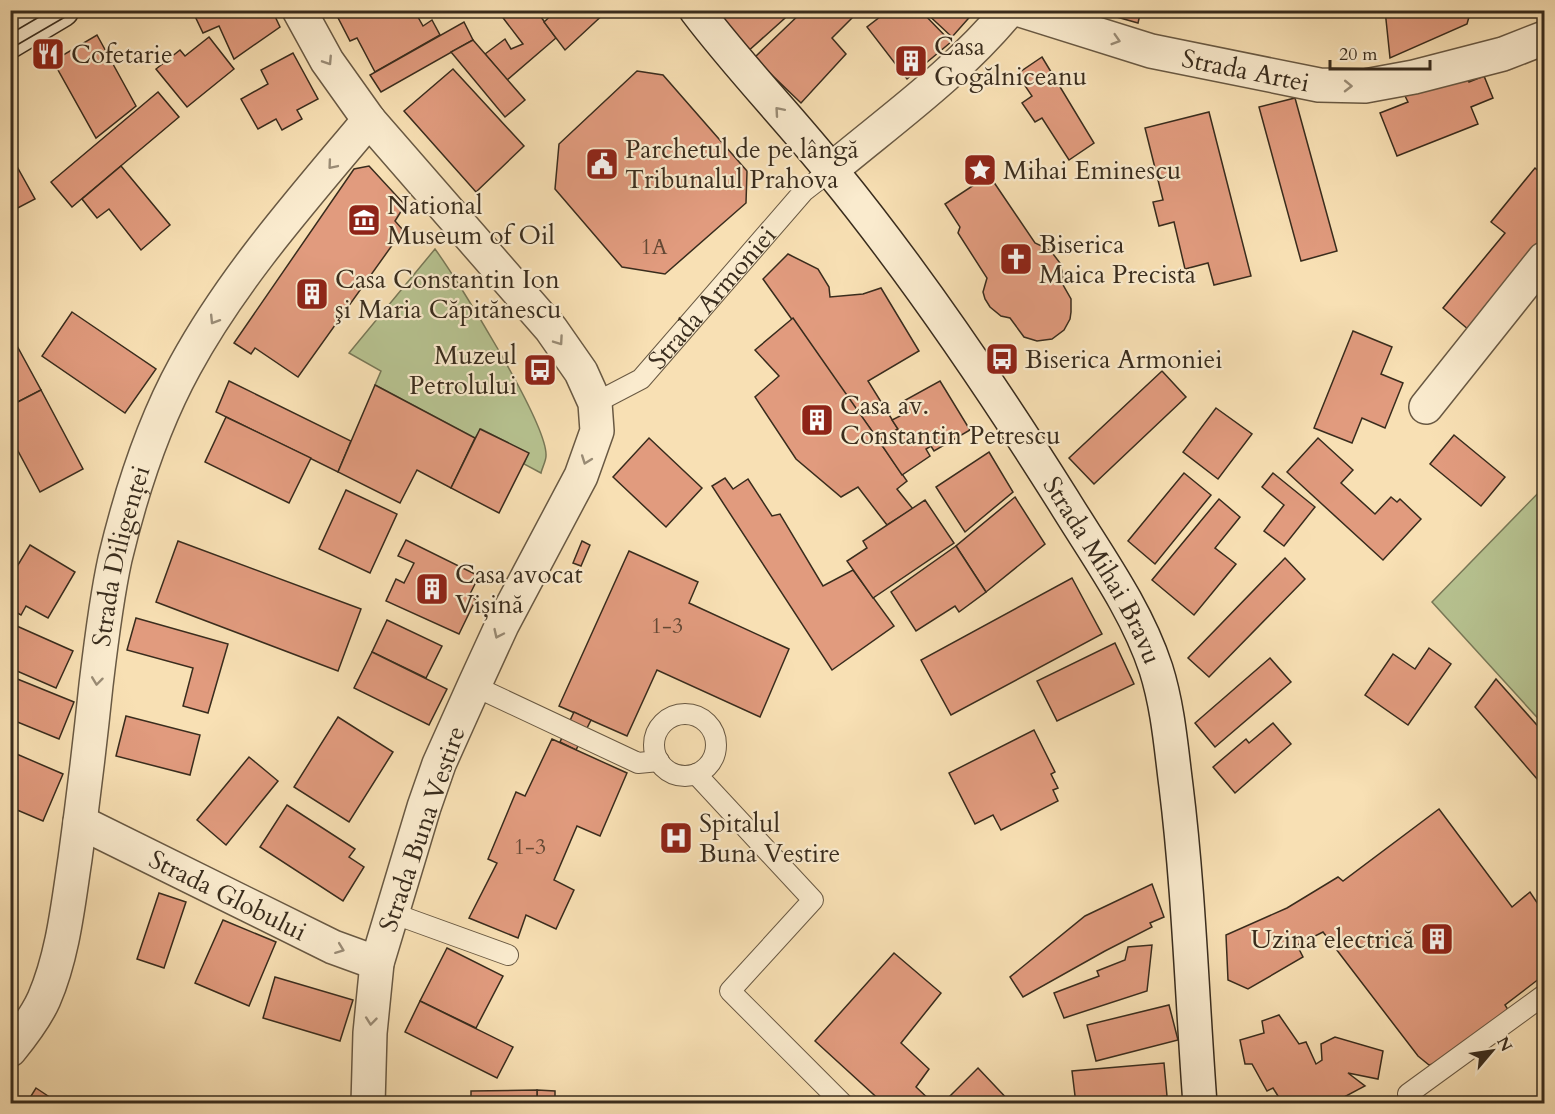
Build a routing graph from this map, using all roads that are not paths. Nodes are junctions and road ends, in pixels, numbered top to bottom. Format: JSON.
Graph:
{"nodes":[{"id":1,"x":62,"y":10,"type":"edge"},
{"id":2,"x":299,"y":10,"type":"edge"},
{"id":3,"x":696,"y":10,"type":"edge"},
{"id":4,"x":1009,"y":10,"type":"edge"},
{"id":5,"x":1020,"y":10,"type":"edge"},
{"id":6,"x":1545,"y":38,"type":"edge"},
{"id":7,"x":10,"y":40,"type":"edge"},
{"id":8,"x":369,"y":120,"type":"junction"},
{"id":9,"x":831,"y":170,"type":"junction"},
{"id":10,"x":1545,"y":259,"type":"edge"},
{"id":11,"x":595,"y":404,"type":"junction"},
{"id":12,"x":1426,"y":407,"type":"dead end"},
{"id":13,"x":474,"y":686,"type":"junction"},
{"id":14,"x":659,"y":761,"type":"junction"},
{"id":15,"x":696,"y":774,"type":"junction"},
{"id":16,"x":80,"y":822,"type":"junction"},
{"id":17,"x":392,"y":913,"type":"junction"},
{"id":18,"x":508,"y":955,"type":"dead end"},
{"id":19,"x":377,"y":963,"type":"junction"},
{"id":20,"x":1545,"y":995,"type":"edge"},
{"id":21,"x":10,"y":1050,"type":"edge"},
{"id":22,"x":1408,"y":1094,"type":"dead end"},
{"id":23,"x":368,"y":1104,"type":"edge"},
{"id":24,"x":843,"y":1104,"type":"edge"},
{"id":25,"x":1200,"y":1104,"type":"edge"}],
"edges":[{"from":1,"to":7,"type":"street"},
{"from":2,"to":8,"type":"street","one_way":true},
{"from":9,"to":3,"type":"street","name":"Strada Mihai Bravu","one_way":true},
{"from":4,"to":9,"type":"street","name":"Strada Armoniei"},
{"from":5,"to":6,"type":"street","name":"Strada Artei","one_way":true},
{"from":8,"to":11,"type":"street","one_way":true},
{"from":8,"to":16,"type":"street","name":"Strada Diligenței","one_way":true},
{"from":9,"to":11,"type":"lane","name":"Strada Armoniei"},
{"from":9,"to":25,"type":"street","name":"Strada Mihai Bravu"},
{"from":10,"to":12,"type":"street"},
{"from":11,"to":13,"type":"street","name":"Strada Buna Vestire","one_way":true},
{"from":13,"to":14,"type":"lane"},
{"from":13,"to":17,"type":"street","name":"Strada Buna Vestire"},
{"from":14,"to":15,"type":"lane"},
{"from":14,"to":15,"type":"lane"},
{"from":15,"to":24,"type":"lane"},
{"from":16,"to":19,"type":"street","name":"Strada Globului","one_way":true},
{"from":16,"to":21,"type":"street","name":"Strada Diligenței"},
{"from":17,"to":18,"type":"lane"},
{"from":17,"to":19,"type":"street","name":"Strada Buna Vestire"},
{"from":19,"to":23,"type":"street","name":"Strada Buna Vestire","one_way":true},
{"from":20,"to":22,"type":"lane"}]}
